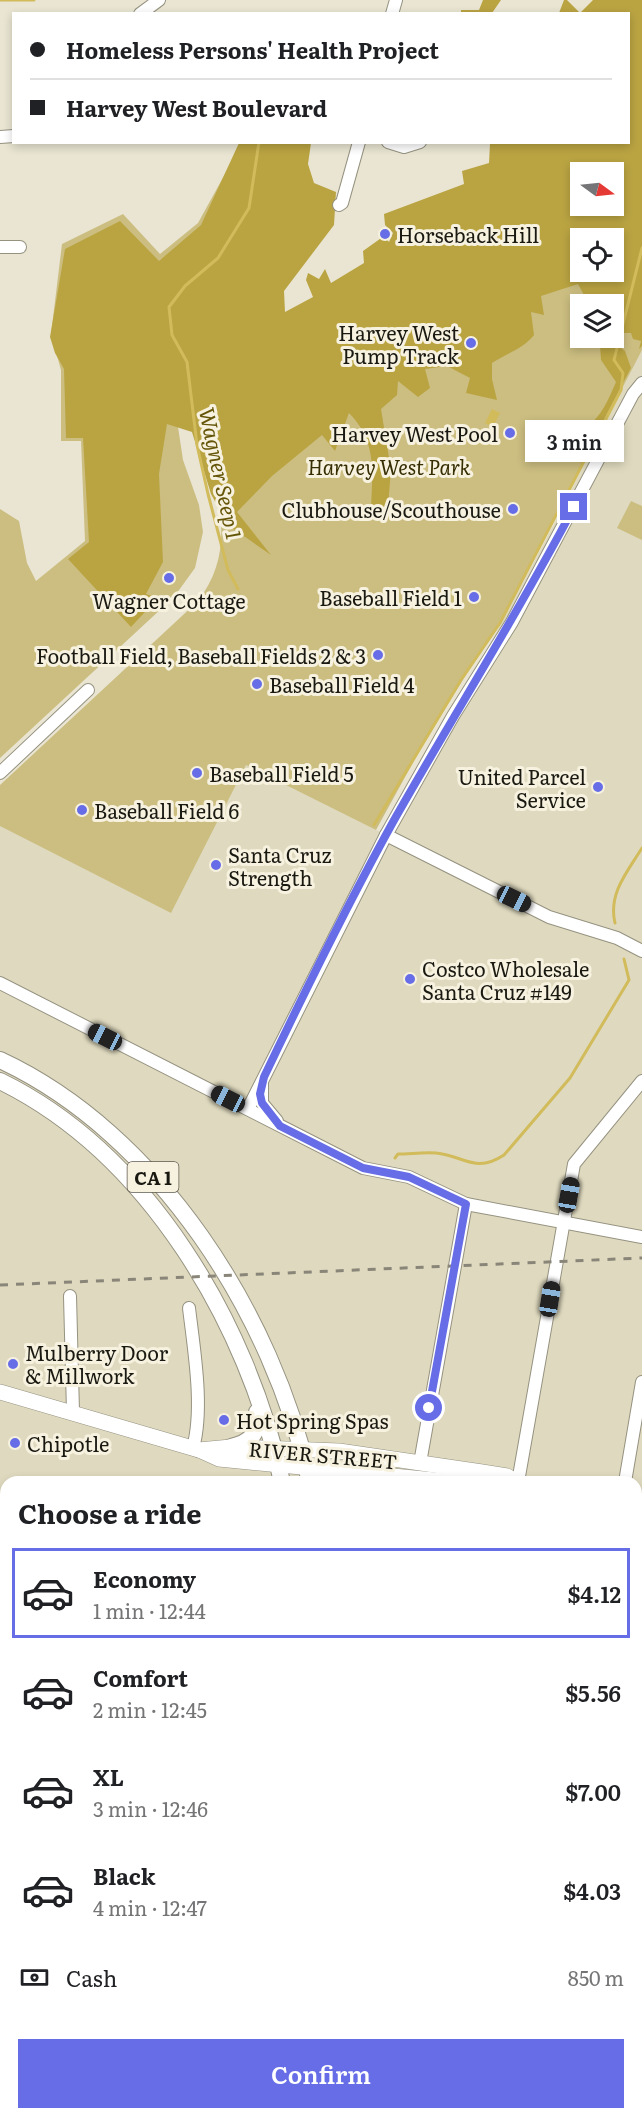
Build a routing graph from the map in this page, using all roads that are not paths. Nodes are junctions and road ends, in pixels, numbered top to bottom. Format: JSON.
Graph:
{"nodes":[{"id":1,"x":159,"y":0,"type":"edge"},
{"id":2,"x":143,"y":12,"type":"edge"},
{"id":3,"x":358,"y":144,"type":"edge"},
{"id":4,"x":394,"y":144,"type":"edge"},
{"id":5,"x":414,"y":144,"type":"edge"},
{"id":6,"x":339,"y":205,"type":"dead end"},
{"id":7,"x":0,"y":247,"type":"edge"},
{"id":8,"x":21,"y":247,"type":"dead end"},
{"id":9,"x":642,"y":383,"type":"edge"},
{"id":10,"x":88,"y":690,"type":"dead end"},
{"id":11,"x":0,"y":772,"type":"edge"},
{"id":12,"x":386,"y":835,"type":"junction"},
{"id":13,"x":642,"y":951,"type":"edge"},
{"id":14,"x":0,"y":983,"type":"edge"},
{"id":15,"x":0,"y":1060,"type":"edge"},
{"id":16,"x":264,"y":1077,"type":"junction"},
{"id":17,"x":0,"y":1081,"type":"edge"},
{"id":18,"x":642,"y":1081,"type":"edge"},
{"id":19,"x":248,"y":1109,"type":"junction"},
{"id":20,"x":280,"y":1126,"type":"junction"},
{"id":21,"x":466,"y":1204,"type":"junction"},
{"id":22,"x":564,"y":1222,"type":"junction"},
{"id":23,"x":642,"y":1237,"type":"edge"},
{"id":24,"x":70,"y":1296,"type":"dead end"},
{"id":25,"x":189,"y":1308,"type":"dead end"},
{"id":26,"x":642,"y":1382,"type":"edge"},
{"id":27,"x":0,"y":1392,"type":"edge"},
{"id":28,"x":256,"y":1393,"type":"junction"},
{"id":29,"x":73,"y":1412,"type":"junction"},
{"id":30,"x":231,"y":1447,"type":"junction"},
{"id":31,"x":196,"y":1449,"type":"junction"},
{"id":32,"x":273,"y":1449,"type":"junction"},
{"id":33,"x":301,"y":1449,"type":"junction"},
{"id":34,"x":420,"y":1463,"type":"junction"},
{"id":35,"x":346,"y":1472,"type":"junction"},
{"id":36,"x":280,"y":1474,"type":"edge"},
{"id":37,"x":308,"y":1476,"type":"edge"},
{"id":38,"x":335,"y":1476,"type":"edge"},
{"id":39,"x":390,"y":1476,"type":"edge"},
{"id":40,"x":507,"y":1476,"type":"edge"},
{"id":41,"x":519,"y":1476,"type":"edge"},
{"id":42,"x":626,"y":1476,"type":"edge"}],
"edges":[{"from":1,"to":2,"type":"street"},
{"from":3,"to":6,"type":"street"},
{"from":4,"to":5,"type":"street"},
{"from":7,"to":8,"type":"street"},
{"from":9,"to":12,"type":"street"},
{"from":10,"to":11,"type":"street"},
{"from":12,"to":13,"type":"street"},
{"from":12,"to":16,"type":"street"},
{"from":14,"to":19,"type":"street"},
{"from":15,"to":33,"type":"highway","number":"CA 1"},
{"from":16,"to":19,"type":"street"},
{"from":16,"to":20,"type":"street"},
{"from":17,"to":28,"type":"highway","number":"CA 1"},
{"from":18,"to":22,"type":"street"},
{"from":19,"to":20,"type":"street"},
{"from":20,"to":21,"type":"street"},
{"from":21,"to":22,"type":"street"},
{"from":21,"to":34,"type":"street"},
{"from":22,"to":23,"type":"street"},
{"from":22,"to":41,"type":"street"},
{"from":24,"to":29,"type":"street"},
{"from":25,"to":31,"type":"street"},
{"from":26,"to":42,"type":"street"},
{"from":27,"to":29,"type":"main road","name":"RIVER STREET"},
{"from":28,"to":30,"type":"highway"},
{"from":28,"to":32,"type":"highway","number":"CA 1"},
{"from":29,"to":31,"type":"main road","name":"RIVER STREET"},
{"from":30,"to":31,"type":"main road","name":"RIVER STREET"},
{"from":30,"to":32,"type":"main road","name":"RIVER STREET"},
{"from":31,"to":36,"type":"main road","name":"RIVER STREET"},
{"from":32,"to":33,"type":"main road","name":"RIVER STREET"},
{"from":32,"to":36,"type":"highway","number":"CA 1"},
{"from":33,"to":34,"type":"main road","name":"RIVER STREET"},
{"from":33,"to":37,"type":"highway","number":"CA 1"},
{"from":34,"to":40,"type":"main road","name":"RIVER STREET"},
{"from":35,"to":37,"type":"main road","name":"RIVER STREET"},
{"from":35,"to":38,"type":"highway"},
{"from":35,"to":39,"type":"main road","name":"RIVER STREET"},
{"from":36,"to":37,"type":"main road","name":"RIVER STREET"}]}
